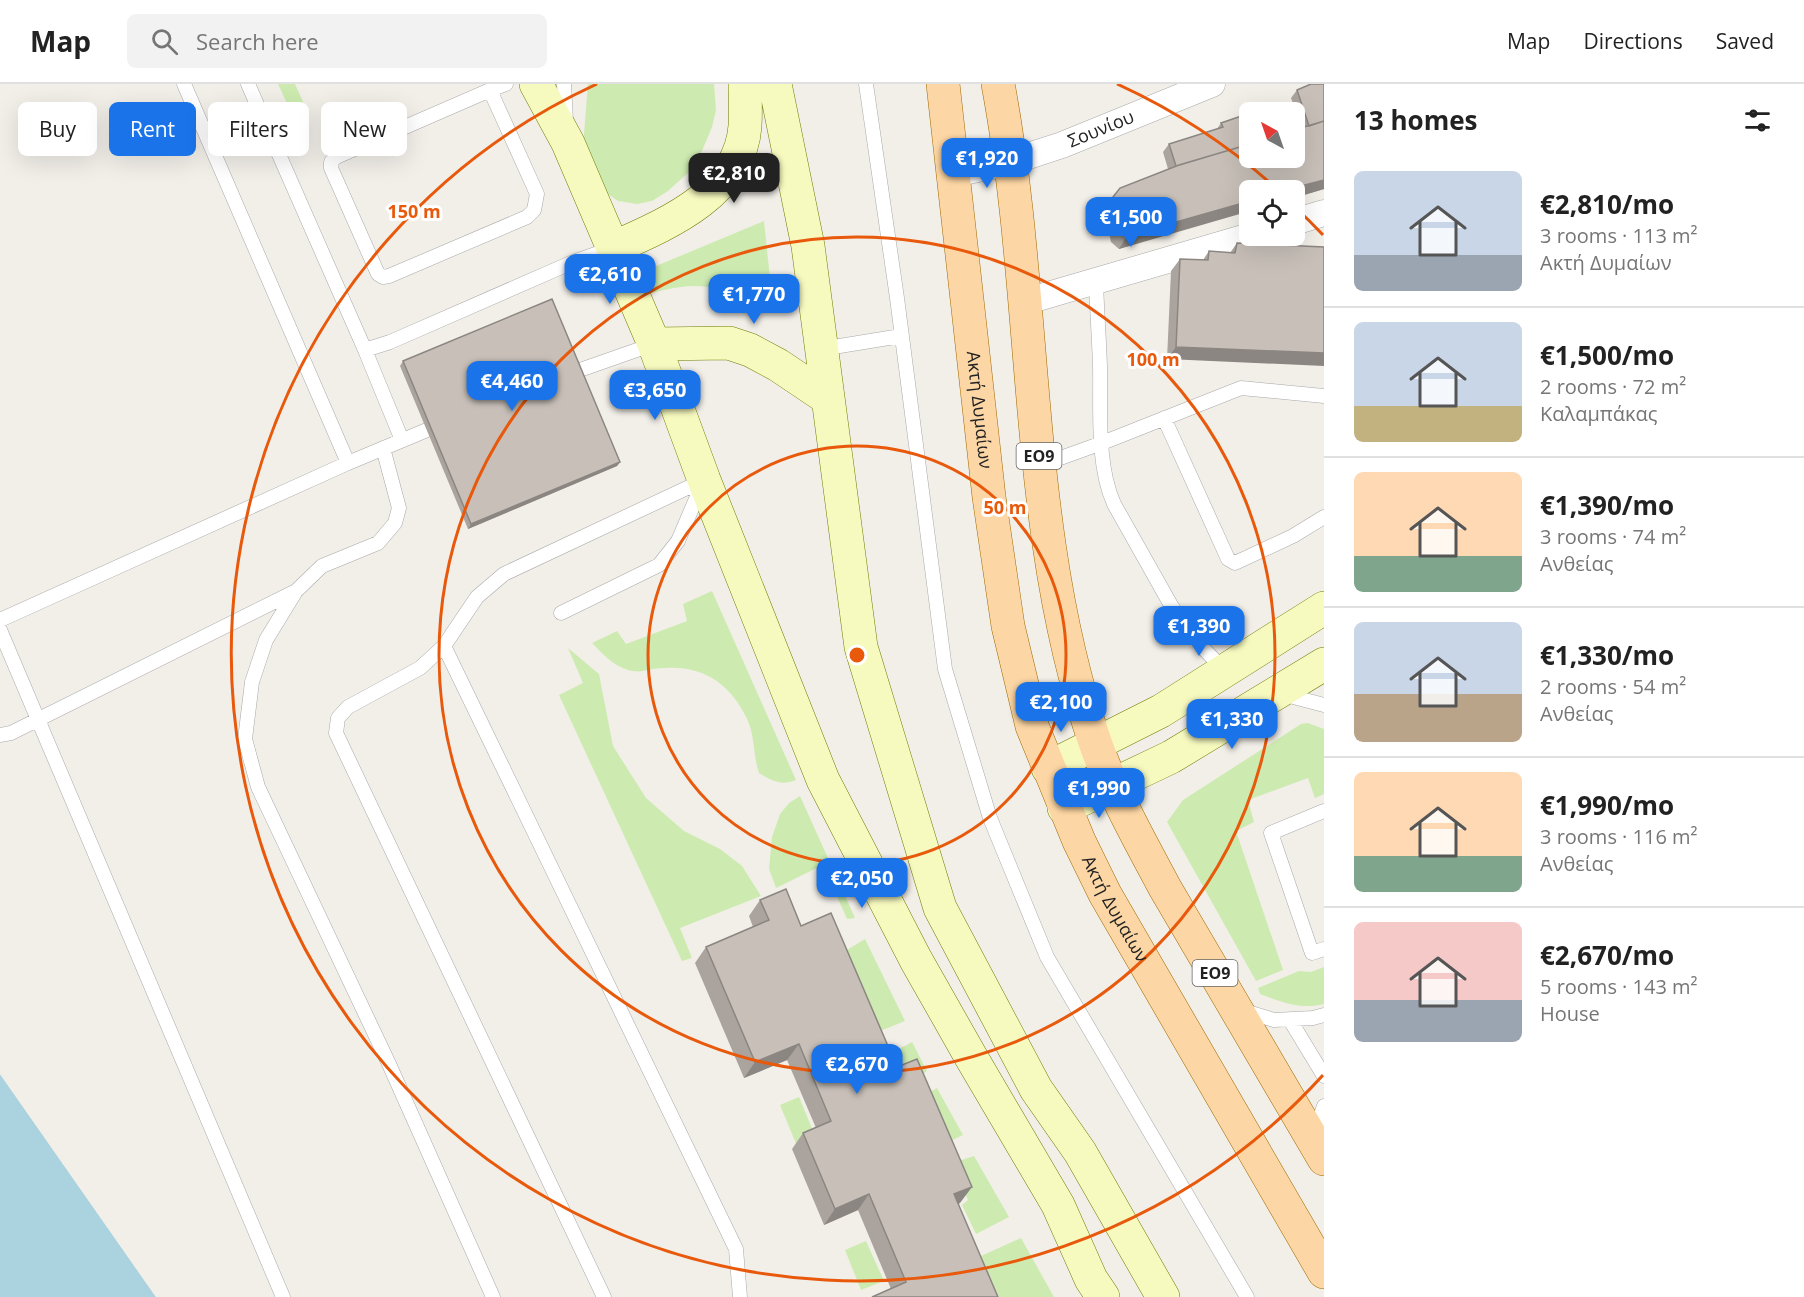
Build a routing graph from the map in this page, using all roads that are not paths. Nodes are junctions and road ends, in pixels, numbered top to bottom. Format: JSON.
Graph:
{"nodes":[{"id":1,"x":184,"y":84,"type":"edge"},
{"id":2,"x":248,"y":84,"type":"edge"},
{"id":3,"x":506,"y":84,"type":"edge"},
{"id":4,"x":536,"y":84,"type":"edge"},
{"id":5,"x":564,"y":84,"type":"edge"},
{"id":6,"x":745,"y":84,"type":"edge"},
{"id":7,"x":775,"y":84,"type":"edge"},
{"id":8,"x":866,"y":84,"type":"edge"},
{"id":9,"x":943,"y":84,"type":"edge"},
{"id":10,"x":998,"y":84,"type":"edge"},
{"id":11,"x":1212,"y":84,"type":"edge"},
{"id":12,"x":490,"y":90,"type":"junction"},
{"id":13,"x":568,"y":143,"type":"junction"},
{"id":14,"x":1010,"y":162,"type":"junction"},
{"id":15,"x":954,"y":174,"type":"junction"},
{"id":16,"x":1324,"y":213,"type":"edge"},
{"id":17,"x":1305,"y":219,"type":"edge"},
{"id":18,"x":1239,"y":239,"type":"edge"},
{"id":19,"x":613,"y":248,"type":"junction"},
{"id":20,"x":1096,"y":282,"type":"junction"},
{"id":21,"x":1024,"y":302,"type":"junction"},
{"id":22,"x":901,"y":336,"type":"junction"},
{"id":23,"x":654,"y":344,"type":"junction"},
{"id":24,"x":821,"y":349,"type":"junction"},
{"id":25,"x":365,"y":350,"type":"junction"},
{"id":26,"x":577,"y":371,"type":"edge"},
{"id":27,"x":1324,"y":396,"type":"edge"},
{"id":28,"x":827,"y":398,"type":"junction"},
{"id":29,"x":1164,"y":418,"type":"junction"},
{"id":30,"x":427,"y":430,"type":"edge"},
{"id":31,"x":402,"y":440,"type":"junction"},
{"id":32,"x":1102,"y":443,"type":"junction"},
{"id":33,"x":383,"y":448,"type":"junction"},
{"id":34,"x":348,"y":463,"type":"junction"},
{"id":35,"x":1040,"y":465,"type":"junction"},
{"id":36,"x":704,"y":480,"type":"junction"},
{"id":37,"x":1324,"y":517,"type":"edge"},
{"id":38,"x":296,"y":591,"type":"junction"},
{"id":39,"x":1324,"y":608,"type":"edge"},
{"id":40,"x":561,"y":613,"type":"dead end"},
{"id":41,"x":0,"y":620,"type":"edge"},
{"id":42,"x":0,"y":630,"type":"edge"},
{"id":43,"x":444,"y":646,"type":"junction"},
{"id":44,"x":1324,"y":664,"type":"edge"},
{"id":45,"x":1225,"y":671,"type":"junction"},
{"id":46,"x":1277,"y":693,"type":"junction"},
{"id":47,"x":1322,"y":707,"type":"edge"},
{"id":48,"x":38,"y":718,"type":"junction"},
{"id":49,"x":0,"y":735,"type":"edge"},
{"id":50,"x":1096,"y":745,"type":"junction"},
{"id":51,"x":1048,"y":768,"type":"junction"},
{"id":52,"x":1113,"y":785,"type":"junction"},
{"id":53,"x":1064,"y":807,"type":"junction"},
{"id":54,"x":1324,"y":811,"type":"edge"},
{"id":55,"x":1324,"y":950,"type":"edge"},
{"id":56,"x":1236,"y":1008,"type":"junction"},
{"id":57,"x":1324,"y":1015,"type":"edge"},
{"id":58,"x":1290,"y":1020,"type":"junction"},
{"id":59,"x":1324,"y":1076,"type":"edge"},
{"id":60,"x":1324,"y":1106,"type":"edge"},
{"id":61,"x":1318,"y":1149,"type":"edge"},
{"id":62,"x":1324,"y":1272,"type":"edge"},
{"id":63,"x":283,"y":1297,"type":"edge"},
{"id":64,"x":493,"y":1297,"type":"edge"},
{"id":65,"x":604,"y":1297,"type":"edge"},
{"id":66,"x":740,"y":1297,"type":"edge"},
{"id":67,"x":1103,"y":1297,"type":"edge"},
{"id":68,"x":1163,"y":1297,"type":"edge"},
{"id":69,"x":1247,"y":1297,"type":"edge"}],
"edges":[{"from":1,"to":34,"type":"lane"},
{"from":2,"to":25,"type":"lane"},
{"from":3,"to":12,"type":"lane"},
{"from":4,"to":13,"type":"main road"},
{"from":5,"to":13,"type":"lane"},
{"from":6,"to":19,"type":"main road"},
{"from":7,"to":24,"type":"main road"},
{"from":8,"to":22,"type":"lane"},
{"from":9,"to":15,"type":"main road","name":"Ακτή Δυμαίων"},
{"from":10,"to":14,"type":"main road","number":"ΕΟ9"},
{"from":11,"to":14,"type":"street","name":"Σουνίου"},
{"from":12,"to":12,"type":"lane"},
{"from":13,"to":19,"type":"main road"},
{"from":14,"to":15,"type":"street","name":"Σουνίου"},
{"from":14,"to":21,"type":"main road","number":"ΕΟ9"},
{"from":15,"to":51,"type":"main road","name":"Ακτή Δυμαίων"},
{"from":16,"to":17,"type":"street"},
{"from":18,"to":20,"type":"street"},
{"from":19,"to":23,"type":"main road"},
{"from":19,"to":25,"type":"lane"},
{"from":20,"to":21,"type":"street"},
{"from":20,"to":32,"type":"lane"},
{"from":21,"to":35,"type":"main road","number":"ΕΟ9"},
{"from":22,"to":24,"type":"lane"},
{"from":22,"to":69,"type":"lane"},
{"from":23,"to":26,"type":"lane"},
{"from":23,"to":28,"type":"main road"},
{"from":23,"to":36,"type":"main road"},
{"from":24,"to":28,"type":"main road"},
{"from":25,"to":31,"type":"lane"},
{"from":27,"to":29,"type":"lane"},
{"from":28,"to":68,"type":"main road"},
{"from":29,"to":32,"type":"lane"},
{"from":29,"to":37,"type":"lane"},
{"from":30,"to":31,"type":"lane"},
{"from":31,"to":33,"type":"lane"},
{"from":32,"to":35,"type":"lane"},
{"from":32,"to":45,"type":"lane"},
{"from":33,"to":34,"type":"lane"},
{"from":33,"to":38,"type":"lane"},
{"from":34,"to":41,"type":"lane"},
{"from":35,"to":50,"type":"main road","number":"ΕΟ9"},
{"from":36,"to":40,"type":"lane"},
{"from":36,"to":43,"type":"lane"},
{"from":36,"to":67,"type":"main road"},
{"from":38,"to":48,"type":"lane"},
{"from":38,"to":64,"type":"lane"},
{"from":39,"to":45,"type":"main road"},
{"from":42,"to":48,"type":"lane"},
{"from":43,"to":65,"type":"lane"},
{"from":43,"to":66,"type":"lane"},
{"from":44,"to":46,"type":"main road"},
{"from":45,"to":50,"type":"main road"},
{"from":46,"to":47,"type":"lane"},
{"from":46,"to":52,"type":"main road"},
{"from":48,"to":49,"type":"lane"},
{"from":48,"to":63,"type":"lane"},
{"from":50,"to":51,"type":"main road"},
{"from":50,"to":52,"type":"main road","number":"ΕΟ9"},
{"from":51,"to":53,"type":"main road","name":"Ακτή Δυμαίων"},
{"from":52,"to":53,"type":"main road"},
{"from":52,"to":56,"type":"main road","number":"ΕΟ9"},
{"from":53,"to":62,"type":"main road","name":"Ακτή Δυμαίων"},
{"from":54,"to":55,"type":"lane"},
{"from":56,"to":58,"type":"lane"},
{"from":56,"to":61,"type":"main road","number":"ΕΟ9"},
{"from":57,"to":58,"type":"lane"},
{"from":58,"to":59,"type":"lane"},
{"from":60,"to":61,"type":"lane"}]}
